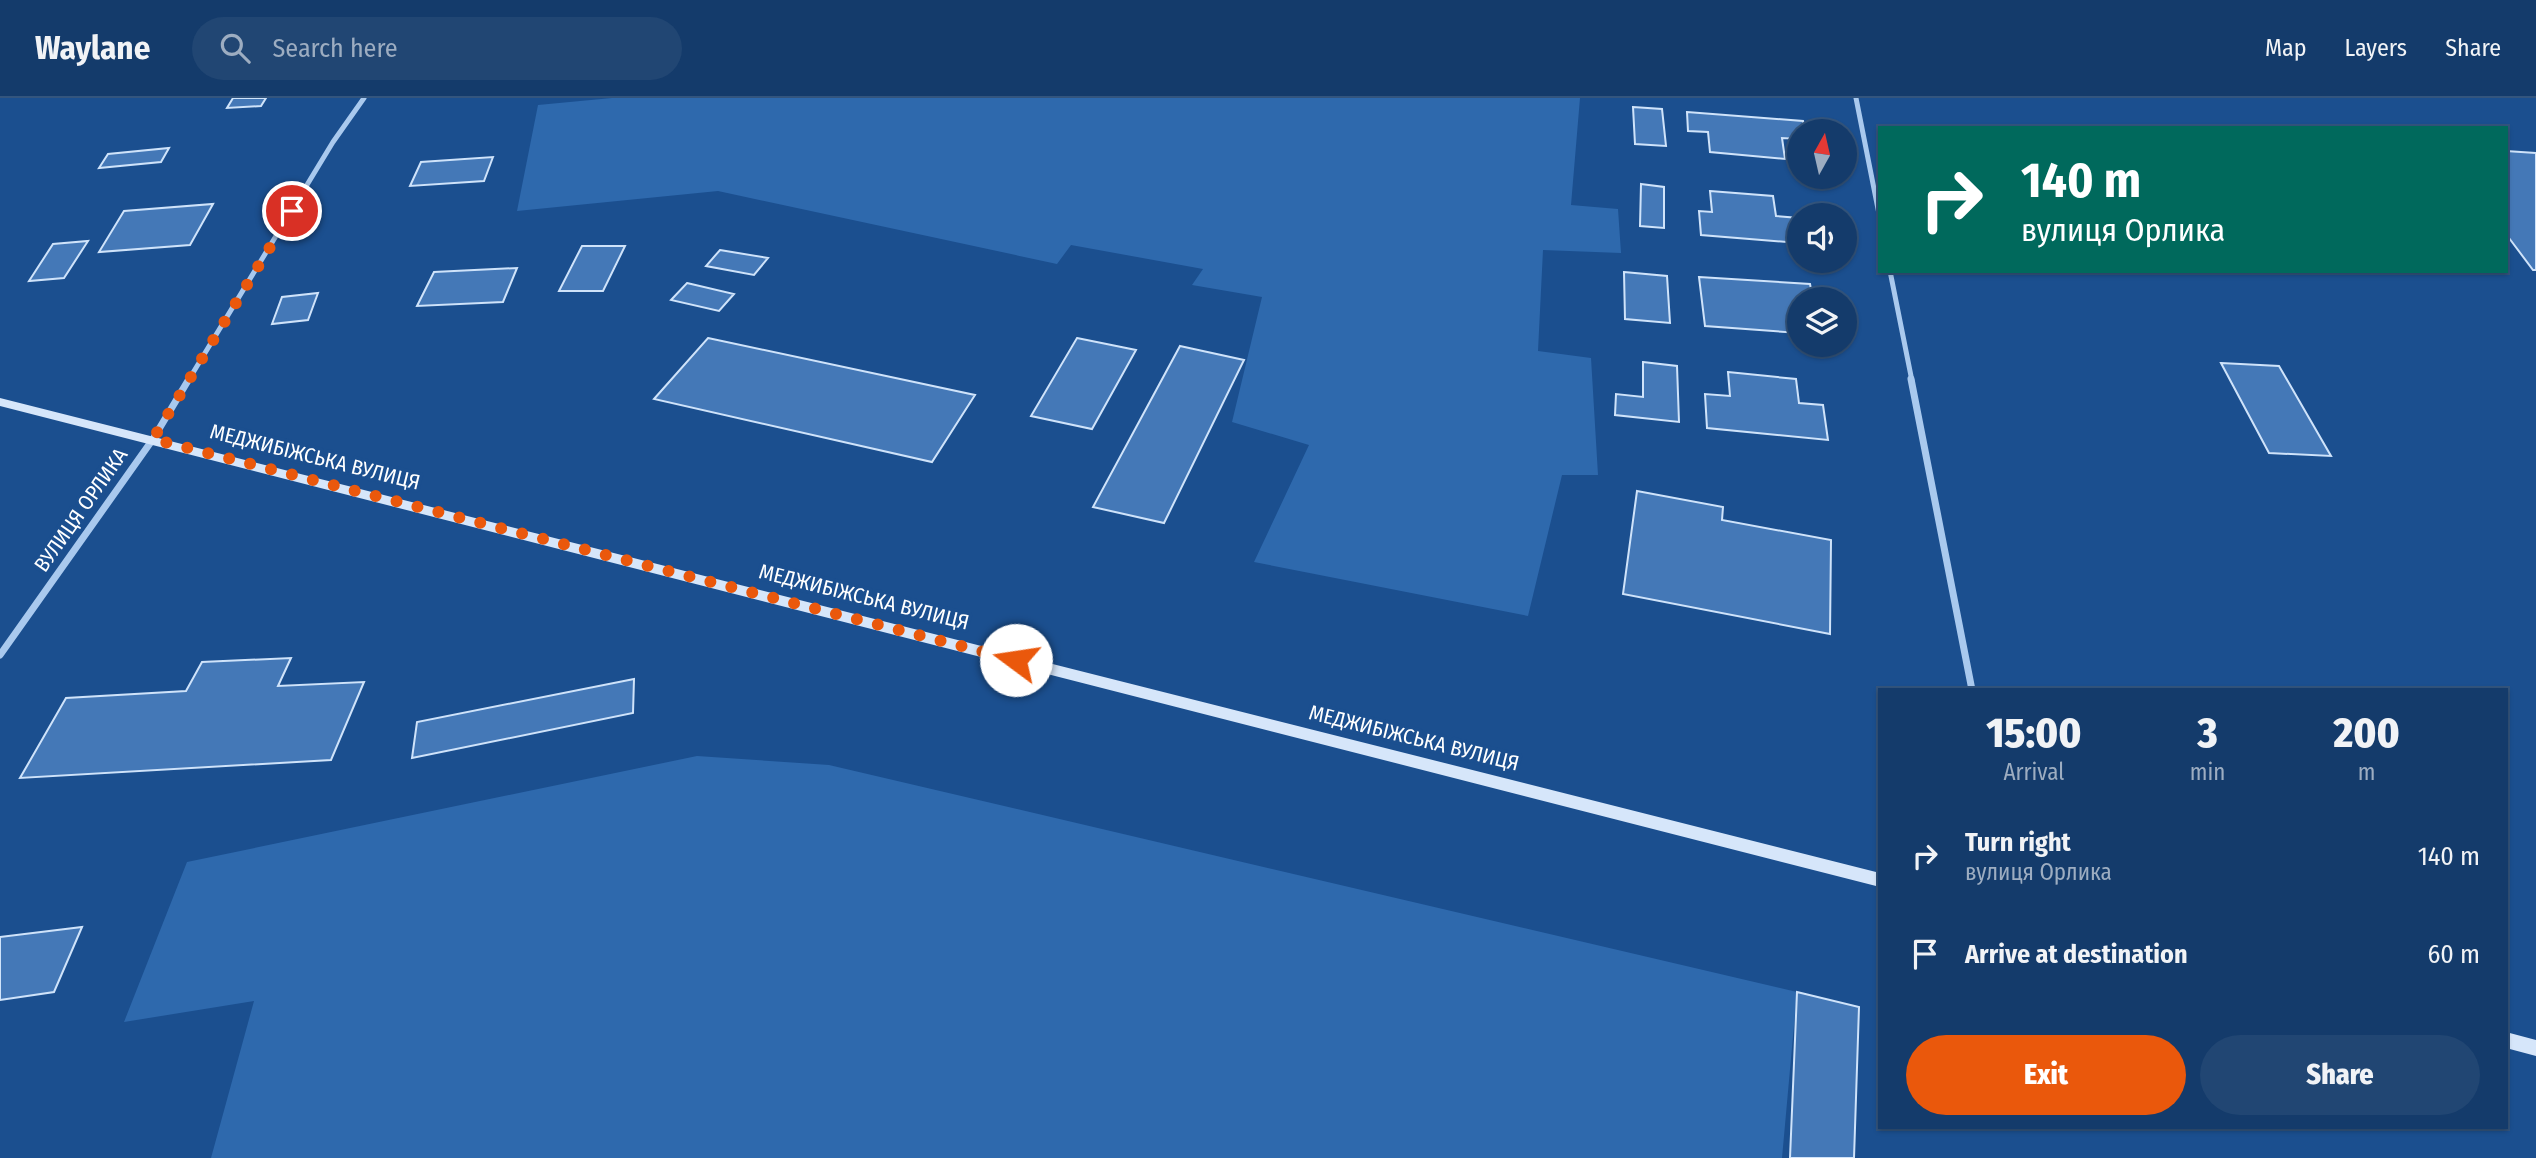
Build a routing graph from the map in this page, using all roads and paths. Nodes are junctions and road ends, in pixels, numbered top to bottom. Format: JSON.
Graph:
{"nodes":[{"id":1,"x":364,"y":98,"type":"edge"},
{"id":2,"x":1856,"y":98,"type":"edge"},
{"id":3,"x":1878,"y":209,"type":"edge"},
{"id":4,"x":1890,"y":273,"type":"edge"},
{"id":5,"x":0,"y":402,"type":"edge"},
{"id":6,"x":153,"y":439,"type":"junction"},
{"id":7,"x":0,"y":655,"type":"edge"},
{"id":8,"x":1972,"y":688,"type":"edge"},
{"id":9,"x":1878,"y":879,"type":"edge"},
{"id":10,"x":2508,"y":1041,"type":"edge"},
{"id":11,"x":2536,"y":1048,"type":"edge"}],
"edges":[{"from":1,"to":6,"type":"street","name":"ВУЛИЦЯ ОРЛИКА"},
{"from":2,"to":3,"type":"street"},
{"from":4,"to":8,"type":"street"},
{"from":5,"to":6,"type":"main road","name":"МЕДЖИБІЖСЬКА ВУЛИЦЯ"},
{"from":6,"to":7,"type":"street","name":"ВУЛИЦЯ ОРЛИКА"},
{"from":6,"to":9,"type":"main road","name":"МЕДЖИБІЖСЬКА ВУЛИЦЯ"},
{"from":10,"to":11,"type":"main road"}]}
